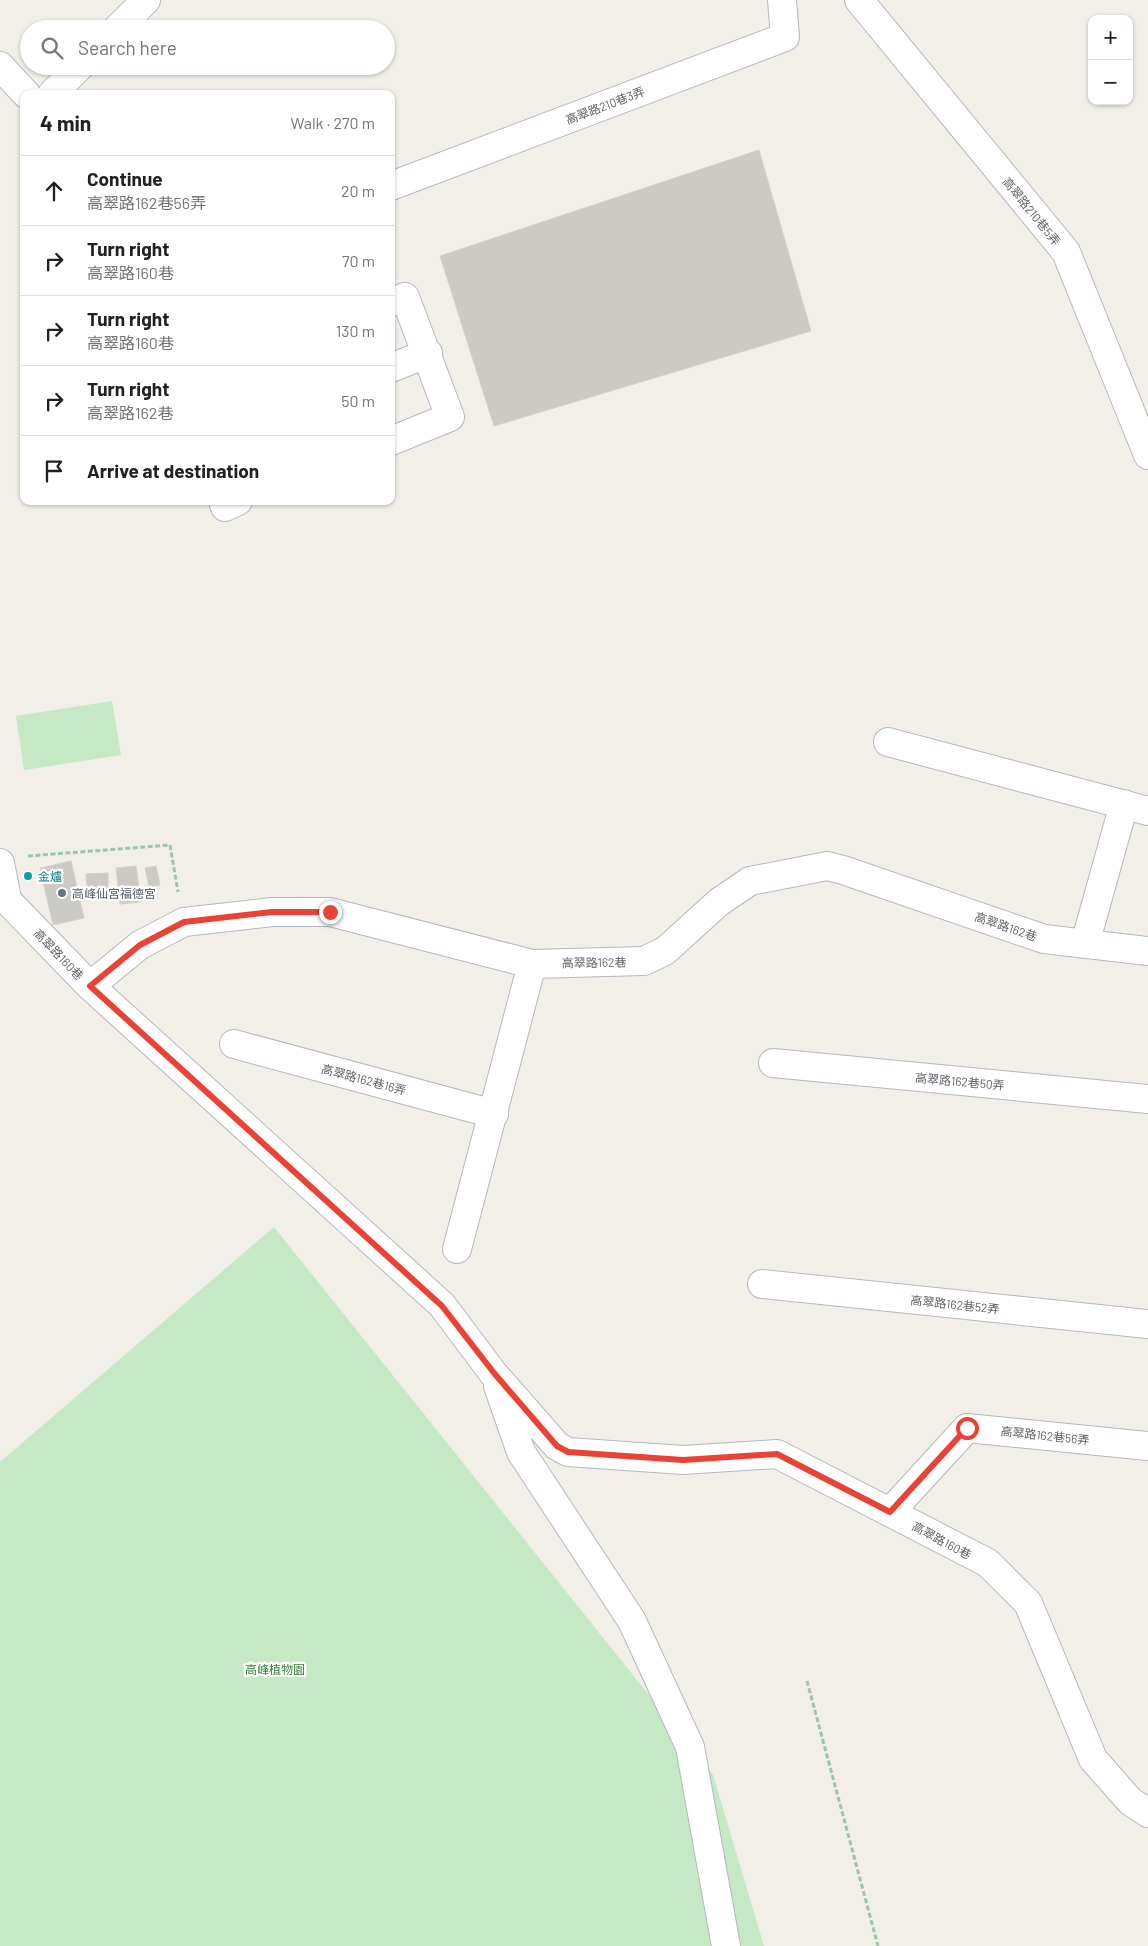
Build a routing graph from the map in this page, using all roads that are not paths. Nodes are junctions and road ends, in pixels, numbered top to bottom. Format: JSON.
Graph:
{"nodes":[{"id":1,"x":146,"y":0,"type":"edge"},
{"id":2,"x":782,"y":0,"type":"edge"},
{"id":3,"x":859,"y":0,"type":"edge"},
{"id":4,"x":127,"y":20,"type":"edge"},
{"id":5,"x":0,"y":66,"type":"edge"},
{"id":6,"x":71,"y":75,"type":"edge"},
{"id":7,"x":22,"y":90,"type":"edge"},
{"id":8,"x":56,"y":90,"type":"edge"},
{"id":9,"x":395,"y":184,"type":"edge"},
{"id":10,"x":395,"y":301,"type":"edge"},
{"id":11,"x":428,"y":353,"type":"junction"},
{"id":12,"x":395,"y":366,"type":"edge"},
{"id":13,"x":395,"y":439,"type":"edge"},
{"id":14,"x":1148,"y":455,"type":"edge"},
{"id":15,"x":888,"y":742,"type":"dead end"},
{"id":16,"x":1136,"y":808,"type":"edge"},
{"id":17,"x":12,"y":860,"type":"edge"},
{"id":18,"x":4,"y":896,"type":"edge"},
{"id":19,"x":1085,"y":944,"type":"junction"},
{"id":20,"x":1148,"y":951,"type":"edge"},
{"id":21,"x":532,"y":964,"type":"junction"},
{"id":22,"x":90,"y":986,"type":"junction"},
{"id":23,"x":234,"y":1044,"type":"dead end"},
{"id":24,"x":773,"y":1063,"type":"dead end"},
{"id":25,"x":1148,"y":1099,"type":"edge"},
{"id":26,"x":494,"y":1114,"type":"junction"},
{"id":27,"x":457,"y":1249,"type":"dead end"},
{"id":28,"x":762,"y":1284,"type":"dead end"},
{"id":29,"x":1148,"y":1324,"type":"edge"},
{"id":30,"x":494,"y":1373,"type":"junction"},
{"id":31,"x":1148,"y":1446,"type":"edge"},
{"id":32,"x":890,"y":1512,"type":"junction"},
{"id":33,"x":1148,"y":1813,"type":"edge"},
{"id":34,"x":726,"y":1946,"type":"edge"}],
"edges":[{"from":1,"to":4,"type":"street"},
{"from":2,"to":9,"type":"street","name":"高翠路210巷3弄"},
{"from":3,"to":14,"type":"street","name":"高翠路210巷5弄"},
{"from":5,"to":7,"type":"street"},
{"from":6,"to":8,"type":"street"},
{"from":10,"to":11,"type":"street"},
{"from":11,"to":12,"type":"street"},
{"from":11,"to":13,"type":"street"},
{"from":15,"to":16,"type":"street"},
{"from":16,"to":19,"type":"street"},
{"from":17,"to":18,"type":"street"},
{"from":18,"to":22,"type":"street","name":"高翠路160巷"},
{"from":19,"to":20,"type":"street","name":"高翠路162巷"},
{"from":19,"to":21,"type":"street","name":"高翠路162巷"},
{"from":21,"to":22,"type":"street","name":"高翠路162巷"},
{"from":21,"to":26,"type":"street"},
{"from":22,"to":30,"type":"street","name":"高翠路160巷"},
{"from":23,"to":26,"type":"street","name":"高翠路162巷16弄"},
{"from":24,"to":25,"type":"street","name":"高翠路162巷50弄"},
{"from":26,"to":27,"type":"street"},
{"from":28,"to":29,"type":"street","name":"高翠路162巷52弄"},
{"from":30,"to":32,"type":"street","name":"高翠路160巷"},
{"from":30,"to":34,"type":"street"},
{"from":31,"to":32,"type":"street","name":"高翠路162巷56弄"},
{"from":32,"to":33,"type":"street","name":"高翠路160巷"}]}
